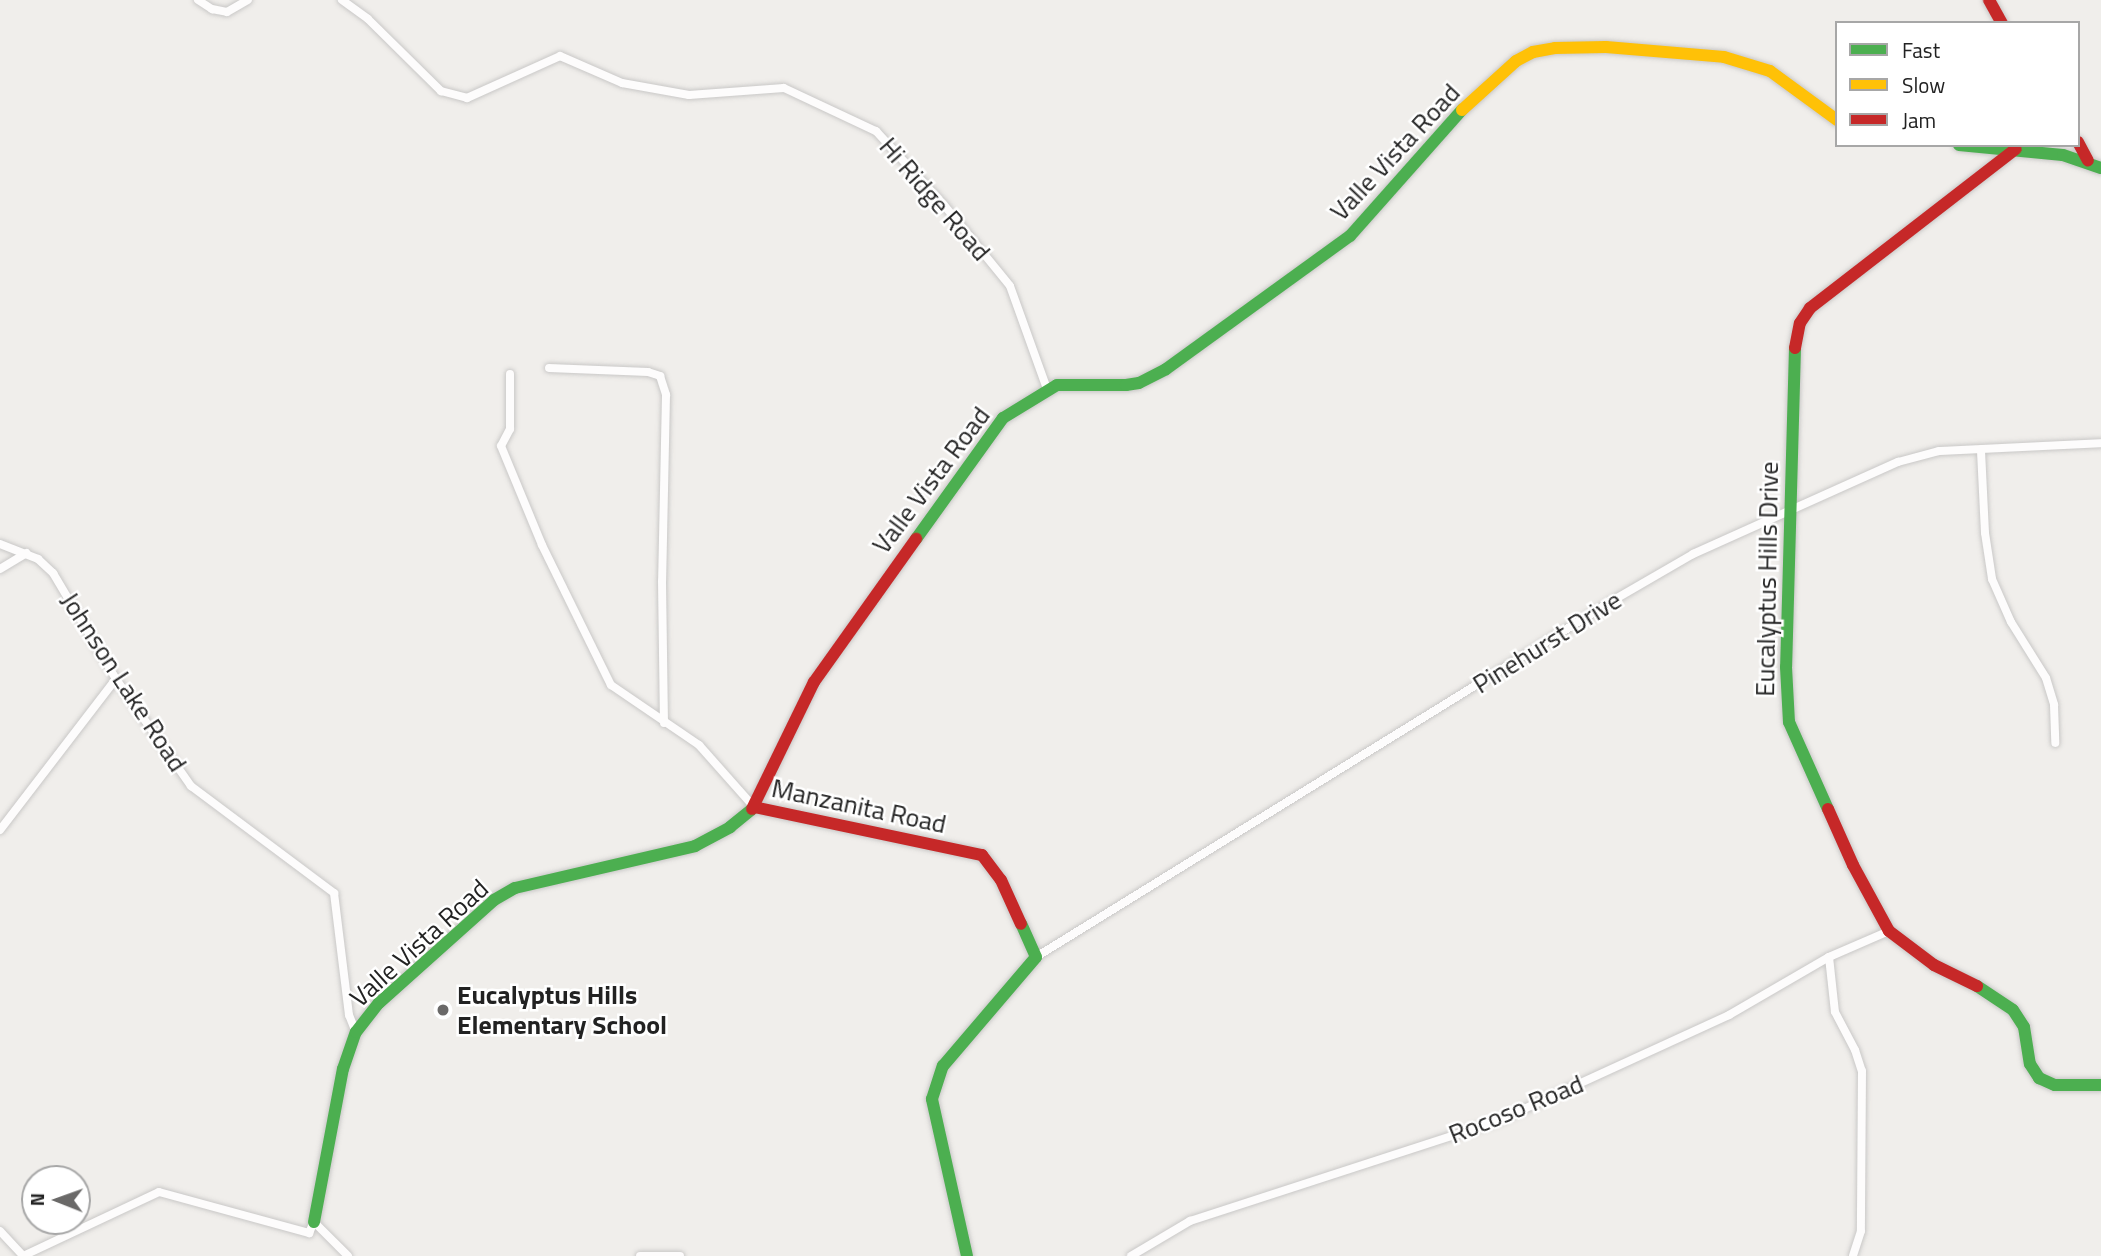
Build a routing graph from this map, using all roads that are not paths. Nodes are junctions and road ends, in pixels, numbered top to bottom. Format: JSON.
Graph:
{"nodes":[{"id":1,"x":198,"y":0,"type":"edge"},
{"id":2,"x":248,"y":0,"type":"edge"},
{"id":3,"x":342,"y":0,"type":"edge"},
{"id":4,"x":1989,"y":0,"type":"edge"},
{"id":5,"x":2001,"y":21,"type":"edge"},
{"id":6,"x":1835,"y":119,"type":"edge"},
{"id":7,"x":2080,"y":146,"type":"edge"},
{"id":8,"x":1988,"y":147,"type":"edge"},
{"id":9,"x":2016,"y":149,"type":"junction"},
{"id":10,"x":2088,"y":161,"type":"junction"},
{"id":11,"x":2101,"y":168,"type":"edge"},
{"id":12,"x":549,"y":368,"type":"dead end"},
{"id":13,"x":510,"y":374,"type":"dead end"},
{"id":14,"x":1047,"y":389,"type":"junction"},
{"id":15,"x":2101,"y":443,"type":"edge"},
{"id":16,"x":1981,"y":451,"type":"junction"},
{"id":17,"x":1789,"y":510,"type":"junction"},
{"id":18,"x":0,"y":544,"type":"edge"},
{"id":19,"x":27,"y":553,"type":"junction"},
{"id":20,"x":0,"y":569,"type":"edge"},
{"id":21,"x":116,"y":680,"type":"junction"},
{"id":22,"x":664,"y":723,"type":"junction"},
{"id":23,"x":2055,"y":743,"type":"dead end"},
{"id":24,"x":754,"y":807,"type":"junction"},
{"id":25,"x":0,"y":830,"type":"edge"},
{"id":26,"x":1889,"y":931,"type":"junction"},
{"id":27,"x":1036,"y":957,"type":"junction"},
{"id":28,"x":1829,"y":957,"type":"junction"},
{"id":29,"x":356,"y":1032,"type":"junction"},
{"id":30,"x":2101,"y":1085,"type":"edge"},
{"id":31,"x":314,"y":1222,"type":"junction"},
{"id":32,"x":0,"y":1231,"type":"edge"},
{"id":33,"x":348,"y":1256,"type":"edge"},
{"id":34,"x":640,"y":1256,"type":"edge"},
{"id":35,"x":680,"y":1256,"type":"edge"},
{"id":36,"x":967,"y":1256,"type":"edge"},
{"id":37,"x":1131,"y":1256,"type":"edge"},
{"id":38,"x":1853,"y":1256,"type":"edge"}],
"edges":[{"from":1,"to":2,"type":"street"},
{"from":3,"to":14,"type":"street","name":"Hi Ridge Road"},
{"from":4,"to":5,"type":"street"},
{"from":6,"to":14,"type":"street","name":"Valle Vista Road"},
{"from":7,"to":10,"type":"street"},
{"from":8,"to":9,"type":"street"},
{"from":9,"to":10,"type":"street"},
{"from":9,"to":17,"type":"street","name":"Eucalyptus Hills Drive"},
{"from":10,"to":11,"type":"street"},
{"from":12,"to":22,"type":"street"},
{"from":13,"to":22,"type":"street","name":"Manzanita Road"},
{"from":14,"to":24,"type":"street","name":"Valle Vista Road"},
{"from":15,"to":16,"type":"street","name":"Pinehurst Drive"},
{"from":16,"to":17,"type":"street","name":"Pinehurst Drive"},
{"from":16,"to":23,"type":"street"},
{"from":17,"to":26,"type":"street","name":"Eucalyptus Hills Drive"},
{"from":17,"to":27,"type":"street","name":"Pinehurst Drive"},
{"from":18,"to":19,"type":"street","name":"Johnson Lake Road"},
{"from":19,"to":20,"type":"street"},
{"from":19,"to":21,"type":"street","name":"Johnson Lake Road"},
{"from":21,"to":25,"type":"street"},
{"from":21,"to":29,"type":"street","name":"Johnson Lake Road"},
{"from":22,"to":24,"type":"street","name":"Manzanita Road"},
{"from":24,"to":27,"type":"street","name":"Manzanita Road"},
{"from":24,"to":29,"type":"street","name":"Valle Vista Road"},
{"from":26,"to":28,"type":"street","name":"Rocoso Road"},
{"from":26,"to":30,"type":"street","name":"Eucalyptus Hills Drive"},
{"from":27,"to":36,"type":"street"},
{"from":28,"to":37,"type":"street","name":"Rocoso Road"},
{"from":28,"to":38,"type":"street"},
{"from":29,"to":31,"type":"street","name":"Valle Vista Road"},
{"from":31,"to":32,"type":"street"},
{"from":31,"to":33,"type":"street"},
{"from":34,"to":35,"type":"street"}]}
